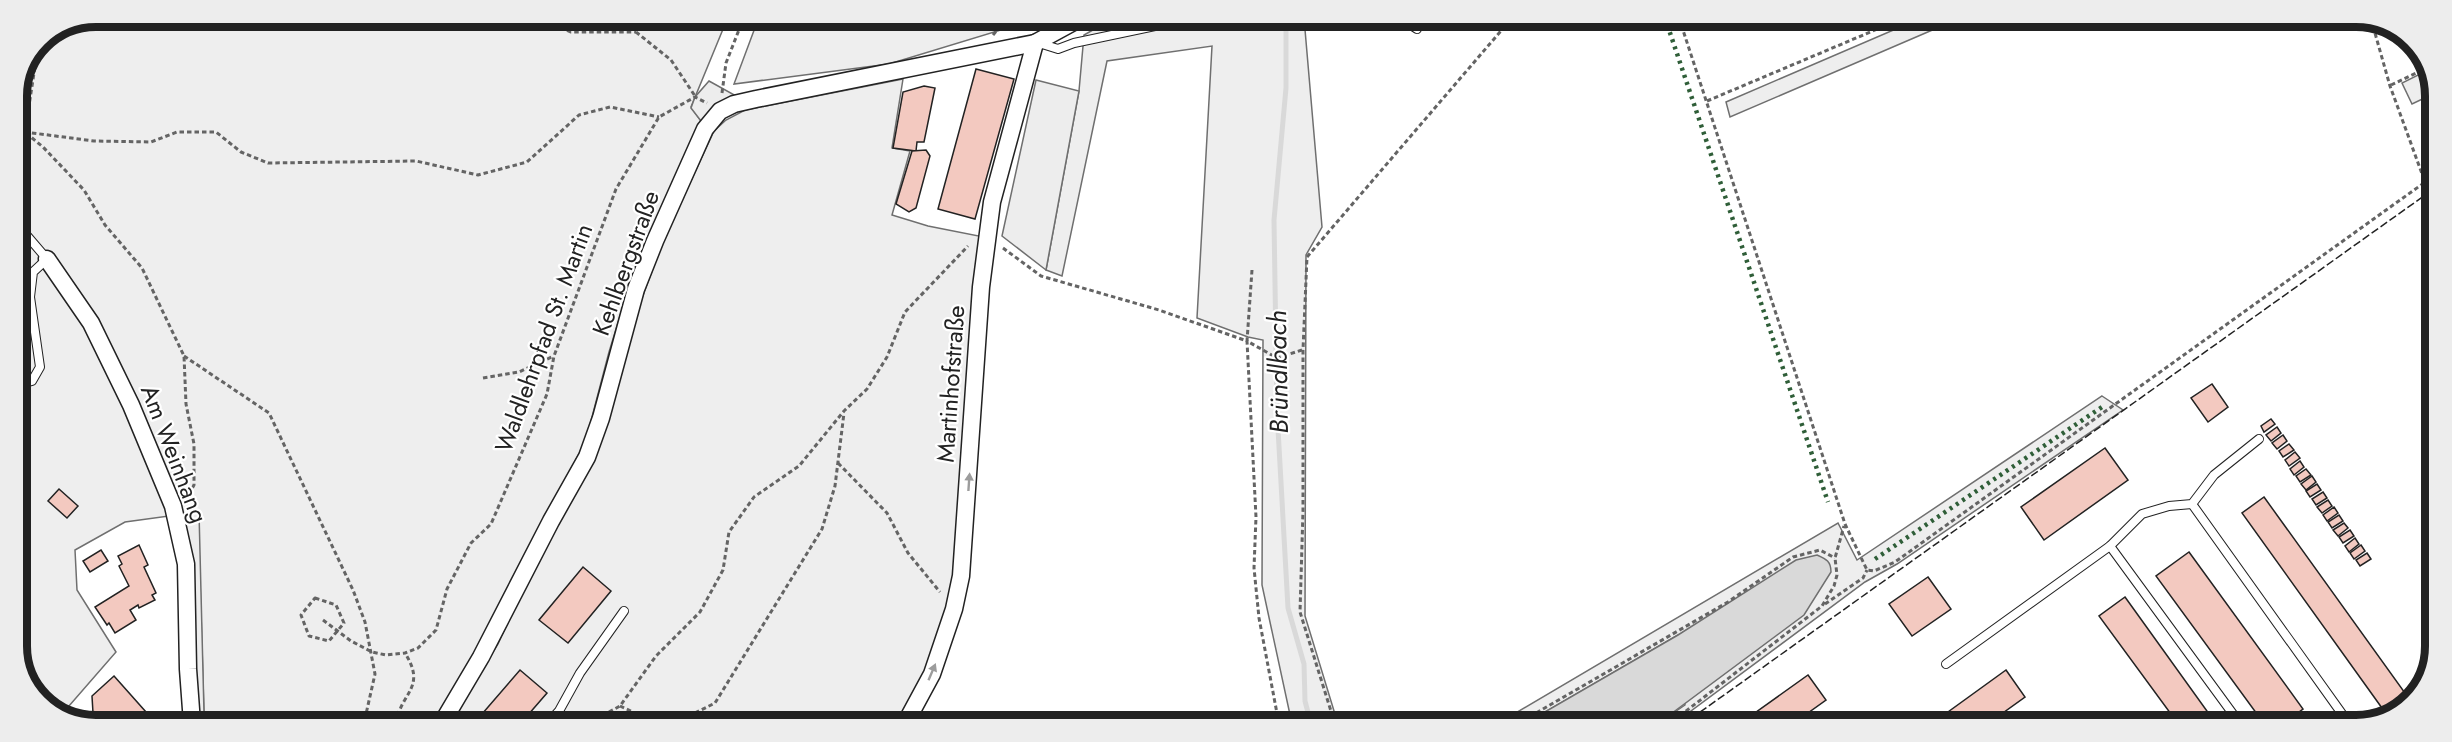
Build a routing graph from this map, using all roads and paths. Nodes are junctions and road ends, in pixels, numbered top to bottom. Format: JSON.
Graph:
{"nodes":[{"id":1,"x":559,"y":27,"type":"edge"},
{"id":2,"x":635,"y":27,"type":"edge"},
{"id":3,"x":740,"y":27,"type":"edge"},
{"id":4,"x":1064,"y":27,"type":"edge"},
{"id":5,"x":1150,"y":27,"type":"edge"},
{"id":6,"x":1414,"y":27,"type":"edge"},
{"id":7,"x":1504,"y":27,"type":"edge"},
{"id":8,"x":1683,"y":27,"type":"edge"},
{"id":9,"x":1882,"y":27,"type":"edge"},
{"id":10,"x":1417,"y":29,"type":"dead end"},
{"id":11,"x":2373,"y":29,"type":"edge"},
{"id":12,"x":636,"y":32,"type":"junction"},
{"id":13,"x":1035,"y":43,"type":"junction"},
{"id":14,"x":35,"y":64,"type":"edge"},
{"id":15,"x":2421,"y":71,"type":"edge"},
{"id":16,"x":2390,"y":86,"type":"junction"},
{"id":17,"x":695,"y":97,"type":"junction"},
{"id":18,"x":1707,"y":101,"type":"junction"},
{"id":19,"x":720,"y":111,"type":"junction"},
{"id":20,"x":659,"y":117,"type":"junction"},
{"id":21,"x":27,"y":119,"type":"edge"},
{"id":22,"x":27,"y":132,"type":"edge"},
{"id":23,"x":27,"y":134,"type":"edge"},
{"id":24,"x":2425,"y":182,"type":"joint"},
{"id":25,"x":27,"y":236,"type":"edge"},
{"id":26,"x":987,"y":239,"type":"junction"},
{"id":27,"x":47,"y":259,"type":"junction"},
{"id":28,"x":1251,"y":270,"type":"dead end"},
{"id":29,"x":1247,"y":341,"type":"junction"},
{"id":30,"x":1303,"y":350,"type":"junction"},
{"id":31,"x":184,"y":356,"type":"junction"},
{"id":32,"x":554,"y":356,"type":"junction"},
{"id":33,"x":483,"y":378,"type":"dead end"},
{"id":34,"x":27,"y":382,"type":"edge"},
{"id":35,"x":844,"y":411,"type":"junction"},
{"id":36,"x":2259,"y":439,"type":"dead end"},
{"id":37,"x":838,"y":463,"type":"junction"},
{"id":38,"x":2192,"y":504,"type":"junction"},
{"id":39,"x":172,"y":506,"type":"junction"},
{"id":40,"x":1845,"y":524,"type":"junction"},
{"id":41,"x":2110,"y":546,"type":"junction"},
{"id":42,"x":1835,"y":558,"type":"junction"},
{"id":43,"x":1867,"y":570,"type":"junction"},
{"id":44,"x":1822,"y":606,"type":"junction"},
{"id":45,"x":954,"y":609,"type":"junction"},
{"id":46,"x":624,"y":611,"type":"dead end"},
{"id":47,"x":323,"y":620,"type":"dead end"},
{"id":48,"x":337,"y":632,"type":"junction"},
{"id":49,"x":372,"y":651,"type":"junction"},
{"id":50,"x":405,"y":654,"type":"junction"},
{"id":51,"x":1946,"y":664,"type":"dead end"},
{"id":52,"x":620,"y":706,"type":"junction"},
{"id":53,"x":559,"y":711,"type":"junction"},
{"id":54,"x":191,"y":715,"type":"edge"},
{"id":55,"x":366,"y":715,"type":"edge"},
{"id":56,"x":400,"y":715,"type":"edge"},
{"id":57,"x":447,"y":715,"type":"edge"},
{"id":58,"x":555,"y":715,"type":"edge"},
{"id":59,"x":586,"y":715,"type":"edge"},
{"id":60,"x":604,"y":715,"type":"edge"},
{"id":61,"x":640,"y":715,"type":"edge"},
{"id":62,"x":691,"y":715,"type":"edge"},
{"id":63,"x":910,"y":715,"type":"edge"},
{"id":64,"x":1276,"y":715,"type":"edge"},
{"id":65,"x":1332,"y":715,"type":"edge"},
{"id":66,"x":1533,"y":715,"type":"edge"},
{"id":67,"x":1681,"y":715,"type":"edge"},
{"id":68,"x":2234,"y":715,"type":"edge"},
{"id":69,"x":2342,"y":715,"type":"edge"}],
"edges":[{"from":1,"to":12,"type":"path"},
{"from":2,"to":12,"type":"path"},
{"from":3,"to":19,"type":"path"},
{"from":4,"to":13,"type":"street"},
{"from":5,"to":13,"type":"lane"},
{"from":6,"to":10,"type":"lane"},
{"from":7,"to":30,"type":"path"},
{"from":8,"to":18,"type":"path"},
{"from":9,"to":18,"type":"path"},
{"from":11,"to":16,"type":"path"},
{"from":12,"to":17,"type":"path"},
{"from":13,"to":19,"type":"street"},
{"from":13,"to":26,"type":"street","name":"Martinhofstraße"},
{"from":14,"to":21,"type":"path"},
{"from":15,"to":16,"type":"path"},
{"from":16,"to":24,"type":"path"},
{"from":17,"to":19,"type":"path"},
{"from":17,"to":20,"type":"path"},
{"from":18,"to":40,"type":"path"},
{"from":19,"to":57,"type":"street","name":"Kehlbergstraße"},
{"from":20,"to":22,"type":"path"},
{"from":20,"to":32,"type":"path","name":"Waldlehrpfad St. Martin"},
{"from":23,"to":31,"type":"path"},
{"from":24,"to":43,"type":"path"},
{"from":25,"to":27,"type":"lane","name":"Am Weinhang"},
{"from":26,"to":29,"type":"path"},
{"from":26,"to":35,"type":"path"},
{"from":45,"to":26,"type":"street","name":"Martinhofstraße","one_way":true},
{"from":27,"to":34,"type":"lane"},
{"from":27,"to":39,"type":"street","name":"Am Weinhang"},
{"from":28,"to":29,"type":"path"},
{"from":29,"to":30,"type":"path"},
{"from":29,"to":64,"type":"path"},
{"from":30,"to":65,"type":"path"},
{"from":31,"to":39,"type":"path"},
{"from":31,"to":49,"type":"path"},
{"from":32,"to":33,"type":"path"},
{"from":32,"to":50,"type":"path","name":"Waldlehrpfad St. Martin"},
{"from":35,"to":37,"type":"path"},
{"from":35,"to":52,"type":"path"},
{"from":36,"to":38,"type":"lane"},
{"from":37,"to":45,"type":"path"},
{"from":37,"to":62,"type":"path"},
{"from":38,"to":41,"type":"lane"},
{"from":38,"to":69,"type":"lane"},
{"from":39,"to":54,"type":"street","name":"Am Weinhang"},
{"from":40,"to":42,"type":"path"},
{"from":40,"to":43,"type":"path"},
{"from":41,"to":51,"type":"lane"},
{"from":41,"to":68,"type":"lane"},
{"from":42,"to":44,"type":"path"},
{"from":42,"to":66,"type":"path"},
{"from":43,"to":44,"type":"path"},
{"from":44,"to":67,"type":"path"},
{"from":63,"to":45,"type":"street","name":"Martinhofstraße","one_way":true},
{"from":46,"to":53,"type":"lane"},
{"from":47,"to":48,"type":"path"},
{"from":48,"to":48,"type":"path"},
{"from":48,"to":49,"type":"path"},
{"from":49,"to":50,"type":"path"},
{"from":49,"to":55,"type":"path"},
{"from":50,"to":56,"type":"path"},
{"from":52,"to":60,"type":"path"},
{"from":52,"to":61,"type":"path"},
{"from":53,"to":58,"type":"lane"},
{"from":53,"to":59,"type":"path"}]}
